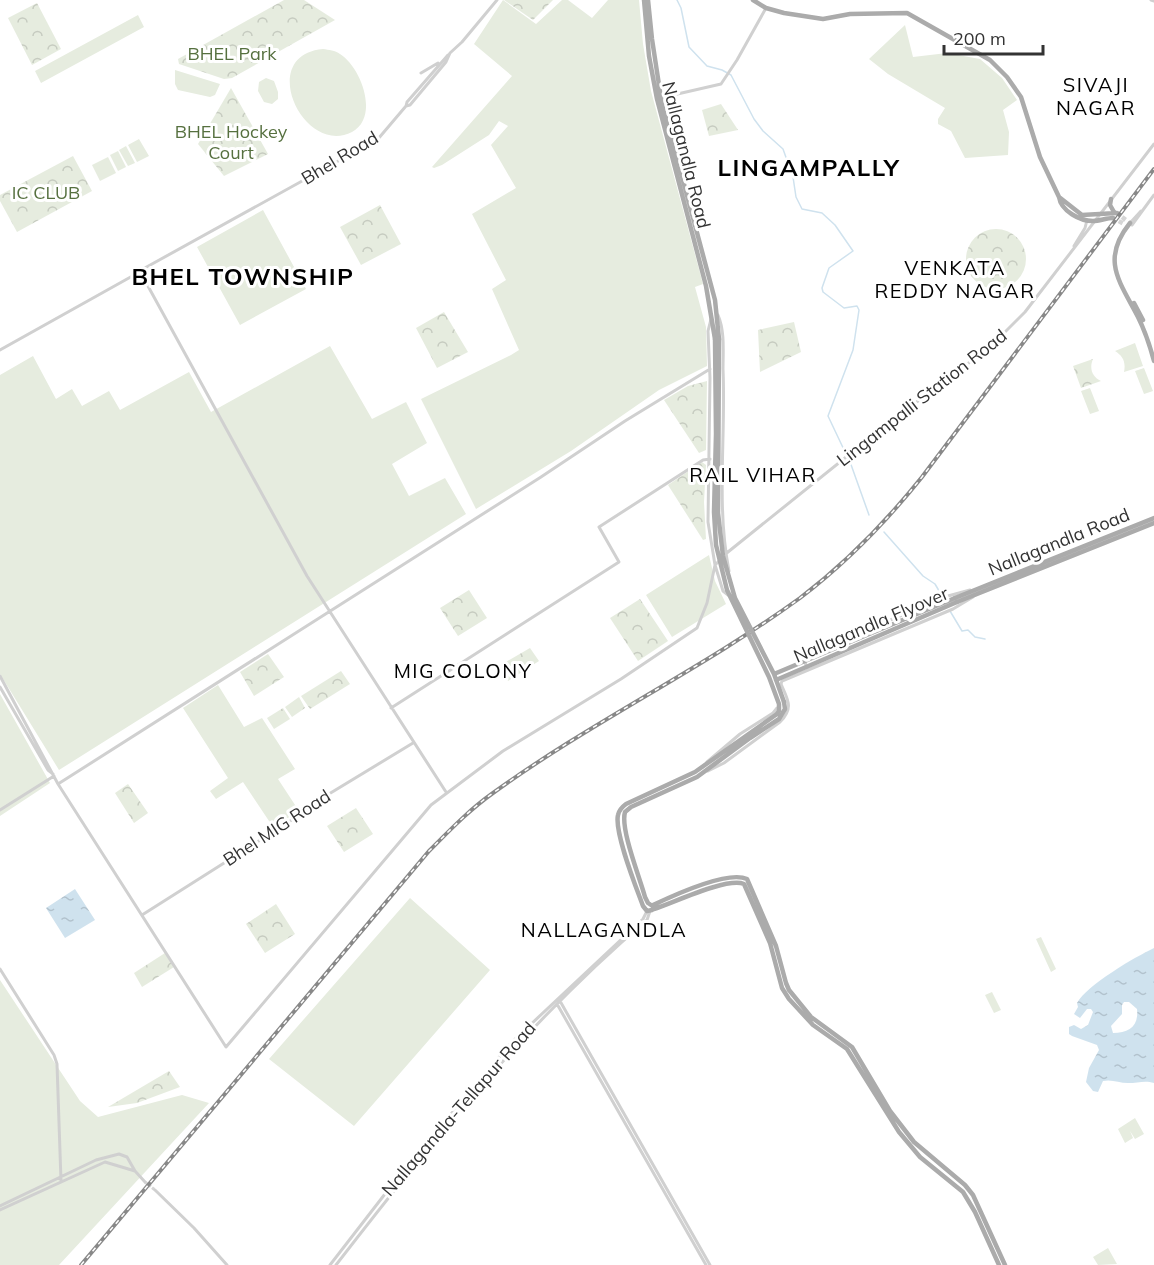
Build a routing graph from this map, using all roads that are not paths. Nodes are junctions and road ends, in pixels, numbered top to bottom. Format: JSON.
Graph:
{"nodes":[{"id":1,"x":497,"y":0,"type":"edge"},
{"id":2,"x":646,"y":0,"type":"edge"},
{"id":3,"x":753,"y":0,"type":"edge"},
{"id":4,"x":766,"y":8,"type":"junction"},
{"id":5,"x":450,"y":53,"type":"junction"},
{"id":6,"x":443,"y":59,"type":"junction"},
{"id":7,"x":421,"y":73,"type":"dead end"},
{"id":8,"x":659,"y":98,"type":"junction"},
{"id":9,"x":406,"y":106,"type":"junction"},
{"id":10,"x":1154,"y":144,"type":"edge"},
{"id":11,"x":1154,"y":195,"type":"edge"},
{"id":12,"x":1059,"y":197,"type":"junction"},
{"id":13,"x":1111,"y":199,"type":"junction"},
{"id":14,"x":1100,"y":214,"type":"junction"},
{"id":15,"x":1114,"y":214,"type":"junction"},
{"id":16,"x":1087,"y":220,"type":"junction"},
{"id":17,"x":1094,"y":221,"type":"junction"},
{"id":18,"x":1128,"y":225,"type":"junction"},
{"id":19,"x":1074,"y":247,"type":"junction"},
{"id":20,"x":143,"y":269,"type":"junction"},
{"id":21,"x":136,"y":274,"type":"junction"},
{"id":22,"x":143,"y":277,"type":"junction"},
{"id":23,"x":715,"y":314,"type":"junction"},
{"id":24,"x":0,"y":350,"type":"edge"},
{"id":25,"x":1154,"y":350,"type":"edge"},
{"id":26,"x":1154,"y":361,"type":"edge"},
{"id":27,"x":710,"y":369,"type":"junction"},
{"id":28,"x":710,"y":459,"type":"junction"},
{"id":29,"x":708,"y":510,"type":"junction"},
{"id":30,"x":723,"y":511,"type":"junction"},
{"id":31,"x":1154,"y":521,"type":"edge"},
{"id":32,"x":726,"y":551,"type":"junction"},
{"id":33,"x":712,"y":552,"type":"junction"},
{"id":34,"x":715,"y":565,"type":"junction"},
{"id":35,"x":976,"y":592,"type":"junction"},
{"id":36,"x":956,"y":600,"type":"junction"},
{"id":37,"x":330,"y":610,"type":"junction"},
{"id":38,"x":807,"y":654,"type":"junction"},
{"id":39,"x":815,"y":667,"type":"junction"},
{"id":40,"x":808,"y":670,"type":"junction"},
{"id":41,"x":771,"y":675,"type":"junction"},
{"id":42,"x":0,"y":676,"type":"edge"},
{"id":43,"x":776,"y":682,"type":"junction"},
{"id":44,"x":0,"y":687,"type":"edge"},
{"id":45,"x":784,"y":691,"type":"junction"},
{"id":46,"x":775,"y":697,"type":"junction"},
{"id":47,"x":391,"y":708,"type":"junction"},
{"id":48,"x":413,"y":743,"type":"junction"},
{"id":49,"x":702,"y":770,"type":"junction"},
{"id":50,"x":54,"y":776,"type":"junction"},
{"id":51,"x":58,"y":783,"type":"junction"},
{"id":52,"x":446,"y":792,"type":"junction"},
{"id":53,"x":0,"y":810,"type":"edge"},
{"id":54,"x":651,"y":909,"type":"junction"},
{"id":55,"x":142,"y":915,"type":"junction"},
{"id":56,"x":601,"y":959,"type":"junction"},
{"id":57,"x":0,"y":969,"type":"edge"},
{"id":58,"x":558,"y":1002,"type":"junction"},
{"id":59,"x":107,"y":1157,"type":"junction"},
{"id":60,"x":105,"y":1162,"type":"junction"},
{"id":61,"x":135,"y":1171,"type":"junction"},
{"id":62,"x":61,"y":1179,"type":"junction"},
{"id":63,"x":145,"y":1182,"type":"tunnel mouth"},
{"id":64,"x":154,"y":1190,"type":"tunnel mouth"},
{"id":65,"x":0,"y":1208,"type":"edge"},
{"id":66,"x":227,"y":1265,"type":"edge"},
{"id":67,"x":330,"y":1265,"type":"edge"},
{"id":68,"x":336,"y":1265,"type":"edge"},
{"id":69,"x":708,"y":1265,"type":"edge"},
{"id":70,"x":999,"y":1265,"type":"edge"},
{"id":71,"x":1005,"y":1265,"type":"edge"}],
"edges":[{"from":1,"to":5,"type":"street","name":"Bhel Road"},
{"from":2,"to":8,"type":"main road","name":"Nallagandla Road"},
{"from":3,"to":4,"type":"main road"},
{"from":4,"to":8,"type":"street"},
{"from":4,"to":12,"type":"main road"},
{"from":5,"to":6,"type":"street"},
{"from":5,"to":9,"type":"street","name":"Bhel Road"},
{"from":6,"to":7,"type":"street"},
{"from":6,"to":9,"type":"street"},
{"from":8,"to":23,"type":"main road","name":"Nallagandla Road"},
{"from":9,"to":20,"type":"street","name":"Bhel Road"},
{"from":10,"to":13,"type":"street","name":"Lingampalli Station Road"},
{"from":11,"to":18,"type":"street"},
{"from":12,"to":14,"type":"main road"},
{"from":12,"to":16,"type":"main road"},
{"from":13,"to":14,"type":"street","name":"Lingampalli Station Road"},
{"from":13,"to":15,"type":"main road"},
{"from":14,"to":15,"type":"main road"},
{"from":14,"to":17,"type":"street","name":"Lingampalli Station Road"},
{"from":15,"to":17,"type":"main road"},
{"from":16,"to":17,"type":"main road"},
{"from":16,"to":19,"type":"street"},
{"from":17,"to":19,"type":"street","name":"Lingampalli Station Road"},
{"from":18,"to":25,"type":"main road"},
{"from":18,"to":26,"type":"main road"},
{"from":19,"to":32,"type":"street","name":"Lingampalli Station Road"},
{"from":20,"to":21,"type":"street"},
{"from":20,"to":22,"type":"street"},
{"from":21,"to":22,"type":"street"},
{"from":21,"to":24,"type":"street"},
{"from":22,"to":37,"type":"street"},
{"from":23,"to":27,"type":"street"},
{"from":23,"to":30,"type":"street"},
{"from":23,"to":41,"type":"main road","name":"Nallagandla Flyover","bridge":true},
{"from":27,"to":28,"type":"street"},
{"from":27,"to":37,"type":"street"},
{"from":28,"to":29,"type":"street"},
{"from":28,"to":47,"type":"street"},
{"from":29,"to":30,"type":"street"},
{"from":29,"to":33,"type":"street"},
{"from":30,"to":32,"type":"street"},
{"from":31,"to":35,"type":"main road","name":"Nallagandla Road"},
{"from":32,"to":33,"type":"street"},
{"from":32,"to":34,"type":"street","name":"Lingampalli Station Road"},
{"from":32,"to":34,"type":"street"},
{"from":33,"to":34,"type":"street"},
{"from":34,"to":52,"type":"street"},
{"from":35,"to":36,"type":"main road","name":"Nallagandla Flyover"},
{"from":35,"to":38,"type":"street","bridge":true},
{"from":35,"to":39,"type":"street"},
{"from":36,"to":41,"type":"main road","name":"Nallagandla Flyover","bridge":true},
{"from":36,"to":43,"type":"main road","name":"Nallagandla Flyover","bridge":true},
{"from":37,"to":47,"type":"street"},
{"from":37,"to":51,"type":"street"},
{"from":38,"to":39,"type":"street"},
{"from":38,"to":40,"type":"street"},
{"from":39,"to":40,"type":"street"},
{"from":40,"to":43,"type":"street"},
{"from":41,"to":43,"type":"main road","name":"Nallagandla Flyover","bridge":true},
{"from":42,"to":50,"type":"street"},
{"from":43,"to":45,"type":"street"},
{"from":43,"to":46,"type":"street"},
{"from":43,"to":49,"type":"main road","name":"Nallagandla Flyover","bridge":true},
{"from":44,"to":50,"type":"street"},
{"from":45,"to":46,"type":"street"},
{"from":45,"to":49,"type":"street"},
{"from":46,"to":49,"type":"street"},
{"from":47,"to":48,"type":"street"},
{"from":48,"to":52,"type":"street"},
{"from":48,"to":55,"type":"street","name":"Bhel MIG Road"},
{"from":49,"to":54,"type":"main road","name":"Nallagandla Flyover"},
{"from":50,"to":51,"type":"street"},
{"from":50,"to":53,"type":"street"},
{"from":51,"to":55,"type":"street"},
{"from":52,"to":55,"type":"street"},
{"from":54,"to":56,"type":"street","name":"Nallagandla-Tellapur Road"},
{"from":54,"to":70,"type":"main road"},
{"from":54,"to":71,"type":"main road"},
{"from":56,"to":58,"type":"street","name":"Nallagandla-Tellapur Road"},
{"from":56,"to":67,"type":"street","name":"Nallagandla-Tellapur Road"},
{"from":57,"to":62,"type":"street"},
{"from":58,"to":68,"type":"street","name":"Nallagandla-Tellapur Road"},
{"from":58,"to":69,"type":"street"},
{"from":59,"to":60,"type":"street"},
{"from":59,"to":61,"type":"street"},
{"from":59,"to":62,"type":"street"},
{"from":60,"to":61,"type":"street"},
{"from":60,"to":62,"type":"street"},
{"from":61,"to":63,"type":"street"},
{"from":62,"to":65,"type":"street"},
{"from":64,"to":66,"type":"street"}]}
